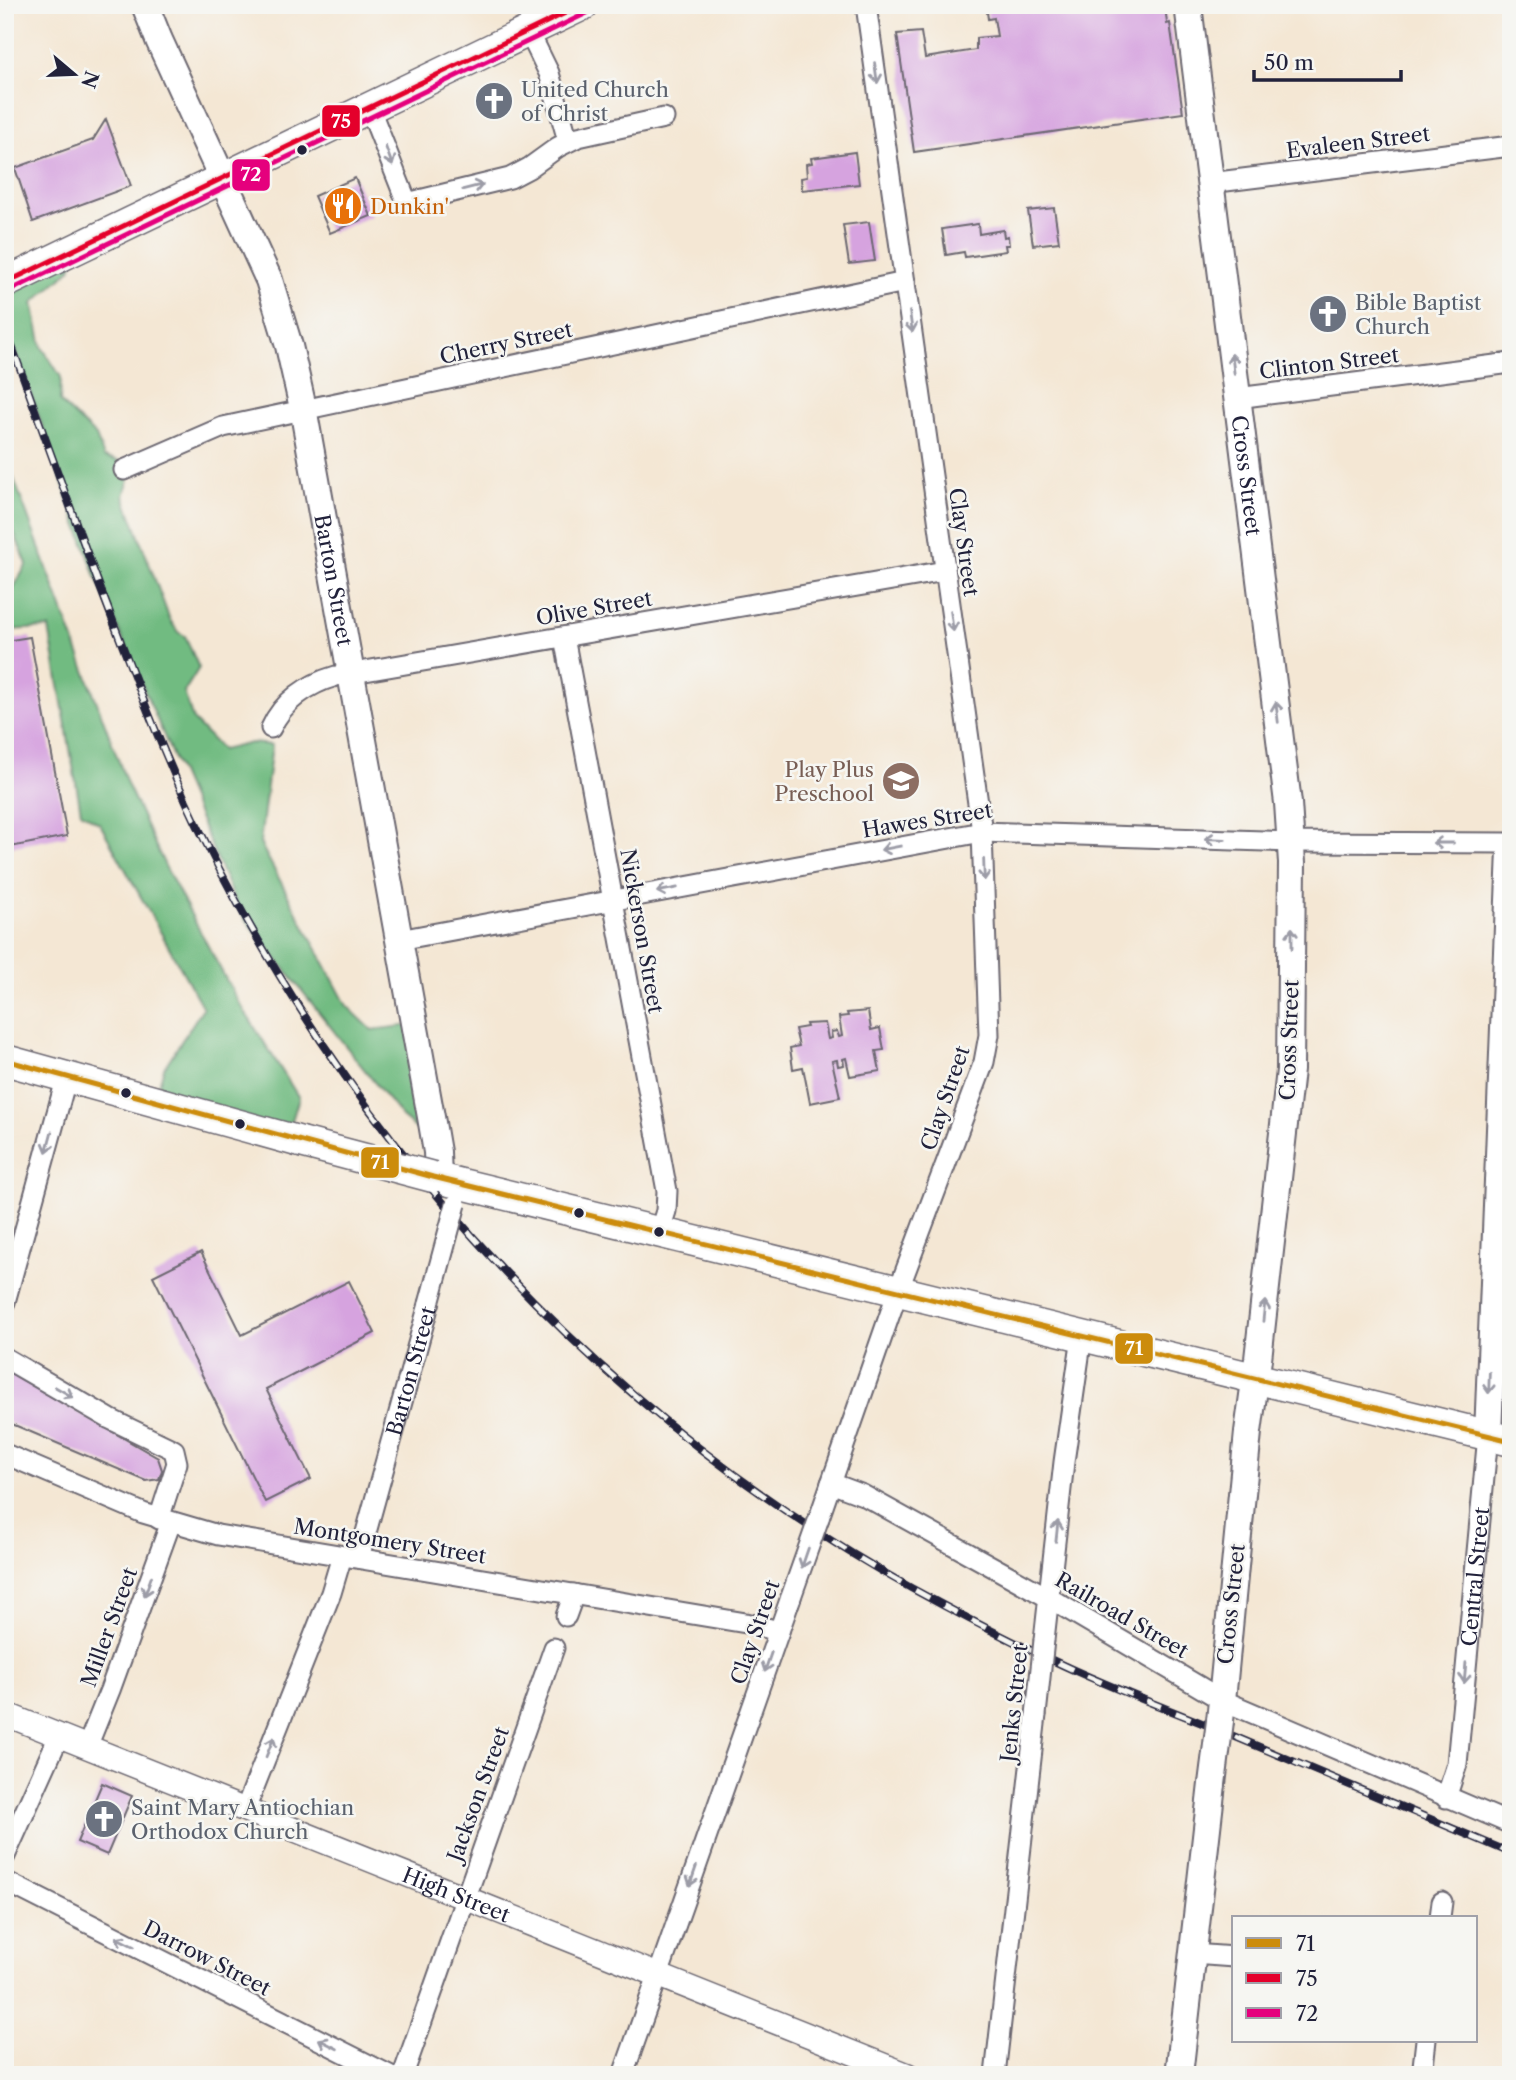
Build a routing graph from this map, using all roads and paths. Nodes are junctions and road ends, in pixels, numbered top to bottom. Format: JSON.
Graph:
{"nodes":[{"id":1,"x":145,"y":5,"type":"edge"},
{"id":2,"x":583,"y":5,"type":"edge"},
{"id":3,"x":866,"y":5,"type":"edge"},
{"id":4,"x":1188,"y":5,"type":"edge"},
{"id":5,"x":529,"y":32,"type":"junction"},
{"id":6,"x":370,"y":109,"type":"junction"},
{"id":7,"x":664,"y":118,"type":"dead end"},
{"id":8,"x":568,"y":141,"type":"junction"},
{"id":9,"x":1511,"y":146,"type":"edge"},
{"id":10,"x":224,"y":179,"type":"junction"},
{"id":11,"x":1210,"y":183,"type":"junction"},
{"id":12,"x":905,"y":282,"type":"junction"},
{"id":13,"x":5,"y":283,"type":"edge"},
{"id":14,"x":1511,"y":363,"type":"edge"},
{"id":15,"x":1237,"y":398,"type":"junction"},
{"id":16,"x":303,"y":408,"type":"junction"},
{"id":17,"x":124,"y":470,"type":"dead end"},
{"id":18,"x":945,"y":571,"type":"junction"},
{"id":19,"x":564,"y":636,"type":"junction"},
{"id":20,"x":350,"y":673,"type":"junction"},
{"id":21,"x":271,"y":728,"type":"dead end"},
{"id":22,"x":982,"y":832,"type":"junction"},
{"id":23,"x":1292,"y":842,"type":"junction"},
{"id":24,"x":1511,"y":844,"type":"edge"},
{"id":25,"x":1511,"y":849,"type":"edge"},
{"id":26,"x":1510,"y":884,"type":"edge"},
{"id":27,"x":613,"y":900,"type":"junction"},
{"id":28,"x":399,"y":940,"type":"junction"},
{"id":29,"x":5,"y":1059,"type":"edge"},
{"id":30,"x":66,"y":1076,"type":"junction"},
{"id":31,"x":447,"y":1186,"type":"junction"},
{"id":32,"x":659,"y":1233,"type":"junction"},
{"id":33,"x":898,"y":1292,"type":"junction"},
{"id":34,"x":5,"y":1302,"type":"edge"},
{"id":35,"x":1082,"y":1336,"type":"junction"},
{"id":36,"x":5,"y":1358,"type":"edge"},
{"id":37,"x":1255,"y":1379,"type":"junction"},
{"id":38,"x":1499,"y":1438,"type":"edge"},
{"id":39,"x":5,"y":1454,"type":"edge"},
{"id":40,"x":831,"y":1483,"type":"junction"},
{"id":41,"x":165,"y":1520,"type":"junction"},
{"id":42,"x":350,"y":1557,"type":"junction"},
{"id":43,"x":574,"y":1594,"type":"junction"},
{"id":44,"x":1049,"y":1598,"type":"junction"},
{"id":45,"x":566,"y":1616,"type":"dead end"},
{"id":46,"x":779,"y":1631,"type":"junction"},
{"id":47,"x":554,"y":1648,"type":"dead end"},
{"id":48,"x":1221,"y":1711,"type":"junction"},
{"id":49,"x":5,"y":1714,"type":"edge"},
{"id":50,"x":59,"y":1736,"type":"junction"},
{"id":51,"x":87,"y":1747,"type":"junction"},
{"id":52,"x":1446,"y":1798,"type":"junction"},
{"id":53,"x":245,"y":1810,"type":"junction"},
{"id":54,"x":1511,"y":1824,"type":"edge"},
{"id":55,"x":5,"y":1856,"type":"edge"},
{"id":56,"x":5,"y":1881,"type":"edge"},
{"id":57,"x":465,"y":1898,"type":"junction"},
{"id":58,"x":1193,"y":1954,"type":"junction"},
{"id":59,"x":1232,"y":1957,"type":"edge"},
{"id":60,"x":658,"y":1975,"type":"junction"},
{"id":61,"x":1426,"y":2042,"type":"edge"},
{"id":62,"x":389,"y":2075,"type":"edge"},
{"id":63,"x":403,"y":2075,"type":"edge"},
{"id":64,"x":623,"y":2075,"type":"edge"},
{"id":65,"x":908,"y":2075,"type":"edge"},
{"id":66,"x":995,"y":2075,"type":"edge"},
{"id":67,"x":1179,"y":2075,"type":"edge"},
{"id":68,"x":1422,"y":2075,"type":"edge"}],
"edges":[{"from":1,"to":10,"type":"main road","name":"Barton Street"},
{"from":2,"to":5,"type":"main road"},
{"from":3,"to":12,"type":"street","name":"Clay Street","one_way":true},
{"from":4,"to":11,"type":"main road","name":"Cross Street"},
{"from":5,"to":6,"type":"main road"},
{"from":5,"to":8,"type":"street"},
{"from":6,"to":8,"type":"street","one_way":true},
{"from":6,"to":10,"type":"main road"},
{"from":7,"to":8,"type":"street"},
{"from":9,"to":11,"type":"street","name":"Evaleen Street"},
{"from":10,"to":13,"type":"main road"},
{"from":10,"to":16,"type":"main road","name":"Barton Street"},
{"from":15,"to":11,"type":"main road","name":"Cross Street","one_way":true},
{"from":12,"to":16,"type":"street","name":"Cherry Street"},
{"from":12,"to":18,"type":"street","name":"Clay Street","one_way":true},
{"from":14,"to":15,"type":"street","name":"Clinton Street"},
{"from":23,"to":15,"type":"main road","name":"Cross Street","one_way":true},
{"from":16,"to":17,"type":"street","name":"Cherry Street"},
{"from":16,"to":20,"type":"main road","name":"Barton Street"},
{"from":18,"to":19,"type":"street","name":"Olive Street"},
{"from":18,"to":22,"type":"street","name":"Clay Street","one_way":true},
{"from":19,"to":20,"type":"street","name":"Olive Street"},
{"from":19,"to":27,"type":"street","name":"Nickerson Street"},
{"from":20,"to":21,"type":"street","name":"Olive Street"},
{"from":20,"to":28,"type":"main road","name":"Barton Street"},
{"from":23,"to":22,"type":"street","name":"Hawes Street","one_way":true},
{"from":22,"to":27,"type":"street","name":"Hawes Street","one_way":true},
{"from":22,"to":33,"type":"street","name":"Clay Street","one_way":true},
{"from":24,"to":23,"type":"street","name":"Hawes Street","one_way":true},
{"from":37,"to":23,"type":"main road","name":"Cross Street","one_way":true},
{"from":25,"to":26,"type":"main road","name":"Central Street"},
{"from":26,"to":38,"type":"main road","name":"Central Street","one_way":true},
{"from":27,"to":28,"type":"street","name":"Hawes Street"},
{"from":27,"to":32,"type":"street","name":"Nickerson Street"},
{"from":28,"to":31,"type":"main road","name":"Barton Street"},
{"from":29,"to":30,"type":"main road"},
{"from":30,"to":31,"type":"main road","bridge":true},
{"from":30,"to":34,"type":"street","one_way":true},
{"from":31,"to":32,"type":"main road"},
{"from":31,"to":42,"type":"street","name":"Barton Street","bridge":true},
{"from":32,"to":33,"type":"main road"},
{"from":33,"to":35,"type":"main road"},
{"from":33,"to":40,"type":"street","name":"Clay Street"},
{"from":35,"to":37,"type":"main road"},
{"from":44,"to":35,"type":"street","name":"Jenks Street","one_way":true},
{"from":36,"to":41,"type":"street","name":"Miller Street","one_way":true},
{"from":37,"to":38,"type":"main road"},
{"from":37,"to":48,"type":"main road","name":"Cross Street"},
{"from":38,"to":52,"type":"street","name":"Central Street","one_way":true},
{"from":39,"to":41,"type":"street","name":"Montgomery Street"},
{"from":40,"to":44,"type":"street","name":"Railroad Street"},
{"from":40,"to":46,"type":"street","name":"Clay Street","one_way":true,"bridge":true},
{"from":41,"to":42,"type":"street","name":"Montgomery Street"},
{"from":41,"to":51,"type":"street","name":"Miller Street","one_way":true},
{"from":42,"to":43,"type":"street","name":"Montgomery Street"},
{"from":53,"to":42,"type":"street","name":"Barton Street","one_way":true},
{"from":43,"to":45,"type":"street"},
{"from":43,"to":46,"type":"street","name":"Montgomery Street"},
{"from":44,"to":48,"type":"street","name":"Railroad Street"},
{"from":44,"to":66,"type":"street","name":"Jenks Street","bridge":true},
{"from":46,"to":60,"type":"street","name":"Clay Street","one_way":true},
{"from":47,"to":57,"type":"street","name":"Jackson Street"},
{"from":48,"to":52,"type":"street","name":"Railroad Street"},
{"from":48,"to":58,"type":"main road","name":"Cross Street","bridge":true},
{"from":49,"to":50,"type":"street","name":"High Street"},
{"from":50,"to":51,"type":"street","name":"High Street"},
{"from":50,"to":55,"type":"street"},
{"from":51,"to":53,"type":"street","name":"High Street"},
{"from":52,"to":54,"type":"street","name":"Railroad Street"},
{"from":53,"to":57,"type":"street","name":"High Street"},
{"from":62,"to":56,"type":"street","name":"Darrow Street","one_way":true},
{"from":57,"to":60,"type":"street","name":"High Street"},
{"from":57,"to":63,"type":"street","name":"Jackson Street"},
{"from":58,"to":59,"type":"street"},
{"from":58,"to":67,"type":"main road","name":"Cross Street"},
{"from":60,"to":64,"type":"street","name":"Clay Street"},
{"from":60,"to":65,"type":"street","name":"High Street"},
{"from":61,"to":68,"type":"street"}]}
